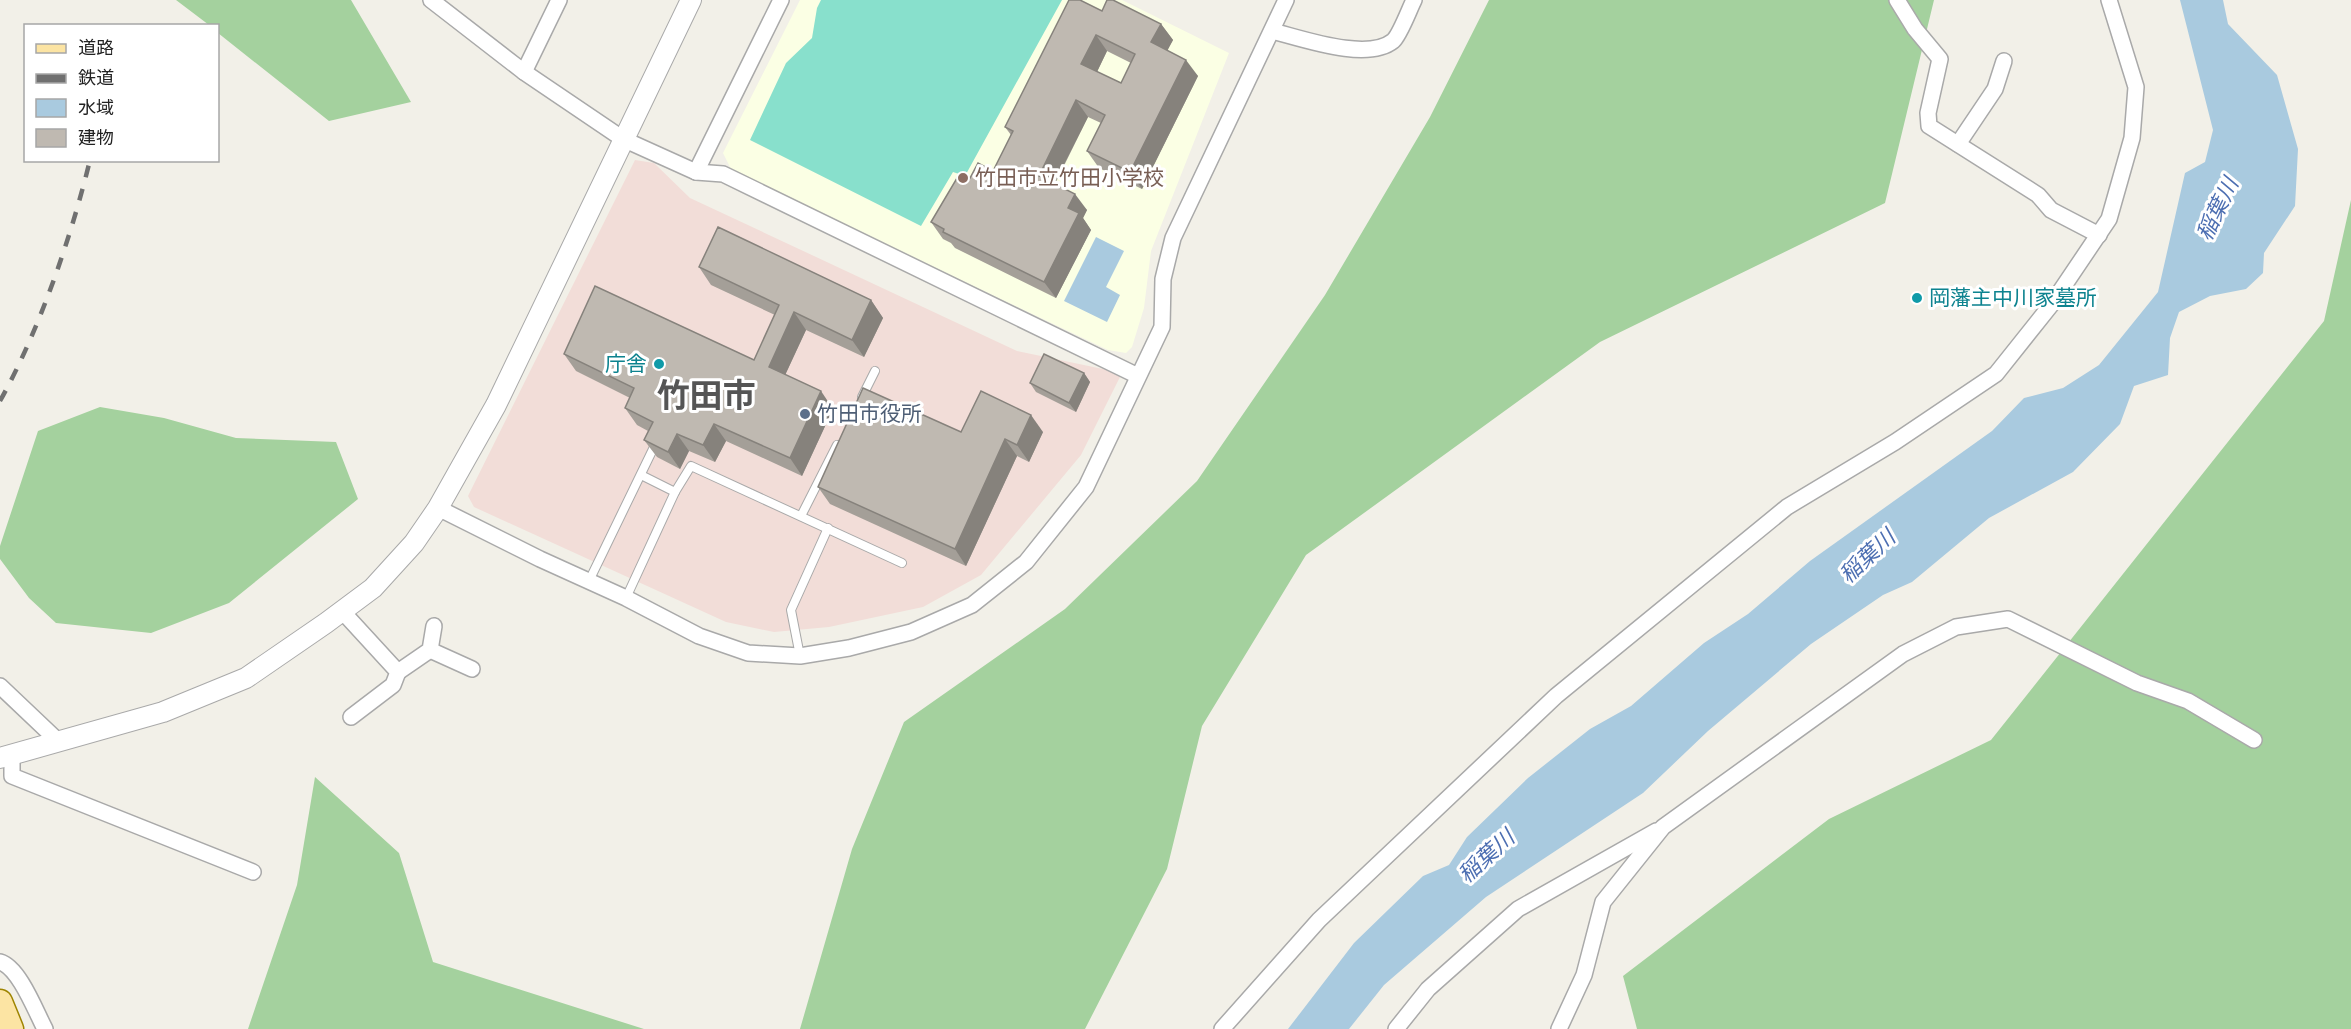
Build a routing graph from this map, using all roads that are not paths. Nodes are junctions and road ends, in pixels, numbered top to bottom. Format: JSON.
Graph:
{"nodes":[{"id":1,"x":559,"y":0,"type":"edge"},
{"id":2,"x":691,"y":0,"type":"edge"},
{"id":3,"x":781,"y":0,"type":"edge"},
{"id":4,"x":1286,"y":0,"type":"edge"},
{"id":5,"x":1414,"y":0,"type":"edge"},
{"id":6,"x":1897,"y":0,"type":"edge"},
{"id":7,"x":2109,"y":0,"type":"edge"},
{"id":8,"x":434,"y":1,"type":"edge"},
{"id":9,"x":1272,"y":31,"type":"junction"},
{"id":10,"x":2004,"y":61,"type":"dead end"},
{"id":11,"x":524,"y":72,"type":"junction"},
{"id":12,"x":623,"y":138,"type":"junction"},
{"id":13,"x":1958,"y":144,"type":"junction"},
{"id":14,"x":696,"y":172,"type":"junction"},
{"id":15,"x":2099,"y":235,"type":"junction"},
{"id":16,"x":875,"y":371,"type":"dead end"},
{"id":17,"x":1138,"y":376,"type":"junction"},
{"id":18,"x":859,"y":402,"type":"edge"},
{"id":19,"x":843,"y":433,"type":"edge"},
{"id":20,"x":654,"y":447,"type":"edge"},
{"id":21,"x":641,"y":475,"type":"junction"},
{"id":22,"x":675,"y":492,"type":"junction"},
{"id":23,"x":438,"y":508,"type":"junction"},
{"id":24,"x":801,"y":516,"type":"junction"},
{"id":25,"x":828,"y":528,"type":"junction"},
{"id":26,"x":902,"y":563,"type":"dead end"},
{"id":27,"x":589,"y":580,"type":"junction"},
{"id":28,"x":626,"y":598,"type":"junction"},
{"id":29,"x":342,"y":611,"type":"junction"},
{"id":30,"x":434,"y":626,"type":"dead end"},
{"id":31,"x":430,"y":650,"type":"junction"},
{"id":32,"x":800,"y":656,"type":"junction"},
{"id":33,"x":472,"y":669,"type":"dead end"},
{"id":34,"x":398,"y":672,"type":"junction"},
{"id":35,"x":0,"y":686,"type":"edge"},
{"id":36,"x":351,"y":717,"type":"dead end"},
{"id":37,"x":2254,"y":740,"type":"dead end"},
{"id":38,"x":58,"y":741,"type":"junction"},
{"id":39,"x":6,"y":756,"type":"edge"},
{"id":40,"x":1663,"y":827,"type":"junction"},
{"id":41,"x":254,"y":872,"type":"dead end"},
{"id":42,"x":0,"y":962,"type":"edge"},
{"id":43,"x":0,"y":1002,"type":"edge"},
{"id":44,"x":11,"y":1029,"type":"edge"},
{"id":45,"x":45,"y":1029,"type":"edge"},
{"id":46,"x":1222,"y":1029,"type":"edge"},
{"id":47,"x":1396,"y":1029,"type":"edge"},
{"id":48,"x":1559,"y":1029,"type":"edge"}],
"edges":[{"from":1,"to":11,"type":"street"},
{"from":2,"to":12,"type":"street"},
{"from":3,"to":14,"type":"street"},
{"from":4,"to":9,"type":"street"},
{"from":5,"to":9,"type":"street"},
{"from":6,"to":13,"type":"street"},
{"from":7,"to":15,"type":"street"},
{"from":8,"to":11,"type":"street"},
{"from":9,"to":17,"type":"street"},
{"from":10,"to":13,"type":"street"},
{"from":11,"to":12,"type":"street"},
{"from":12,"to":14,"type":"street"},
{"from":12,"to":23,"type":"street"},
{"from":13,"to":15,"type":"street"},
{"from":14,"to":17,"type":"street"},
{"from":15,"to":46,"type":"street"},
{"from":16,"to":18,"type":"lane"},
{"from":17,"to":32,"type":"street"},
{"from":19,"to":24,"type":"lane"},
{"from":20,"to":21,"type":"lane"},
{"from":21,"to":22,"type":"lane"},
{"from":21,"to":27,"type":"lane"},
{"from":22,"to":24,"type":"lane"},
{"from":22,"to":28,"type":"lane"},
{"from":23,"to":27,"type":"street"},
{"from":23,"to":29,"type":"street"},
{"from":24,"to":25,"type":"lane"},
{"from":25,"to":26,"type":"lane"},
{"from":25,"to":32,"type":"lane"},
{"from":27,"to":28,"type":"street"},
{"from":28,"to":32,"type":"street"},
{"from":29,"to":34,"type":"street"},
{"from":29,"to":38,"type":"street"},
{"from":30,"to":31,"type":"street"},
{"from":31,"to":33,"type":"street"},
{"from":31,"to":34,"type":"street"},
{"from":34,"to":36,"type":"street"},
{"from":35,"to":38,"type":"street"},
{"from":37,"to":40,"type":"street"},
{"from":38,"to":39,"type":"street"},
{"from":39,"to":41,"type":"street"},
{"from":40,"to":47,"type":"street"},
{"from":40,"to":48,"type":"street"},
{"from":42,"to":45,"type":"street"},
{"from":43,"to":44,"type":"main road"}]}
